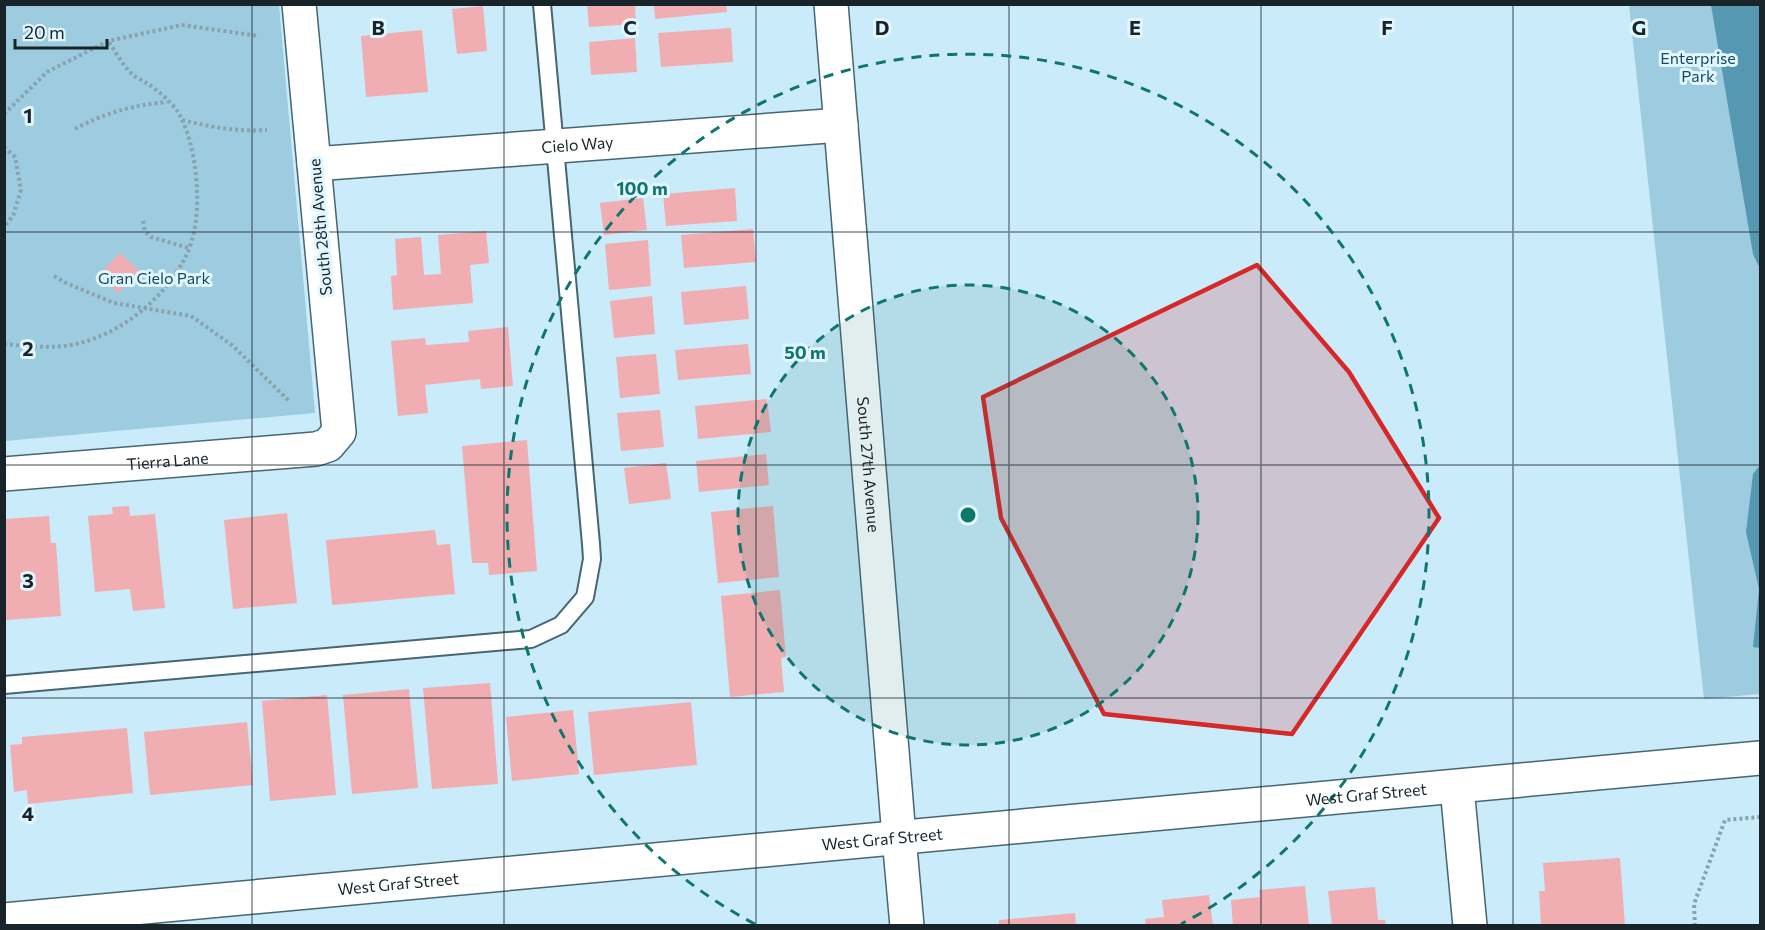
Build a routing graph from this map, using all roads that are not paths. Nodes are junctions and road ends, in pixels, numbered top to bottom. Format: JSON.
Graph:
{"nodes":[{"id":1,"x":299,"y":4,"type":"edge"},
{"id":2,"x":542,"y":4,"type":"edge"},
{"id":3,"x":831,"y":4,"type":"edge"},
{"id":4,"x":841,"y":125,"type":"junction"},
{"id":5,"x":554,"y":146,"type":"junction"},
{"id":6,"x":314,"y":164,"type":"junction"},
{"id":7,"x":328,"y":445,"type":"joint"},
{"id":8,"x":4,"y":474,"type":"edge"},
{"id":9,"x":4,"y":685,"type":"edge"},
{"id":10,"x":1761,"y":758,"type":"edge"},
{"id":11,"x":1457,"y":787,"type":"junction"},
{"id":12,"x":899,"y":837,"type":"junction"},
{"id":13,"x":4,"y":920,"type":"edge"},
{"id":14,"x":907,"y":926,"type":"edge"},
{"id":15,"x":1470,"y":926,"type":"edge"}],
"edges":[{"from":1,"to":6,"type":"street","name":"South 28th Avenue"},
{"from":2,"to":5,"type":"lane"},
{"from":3,"to":4,"type":"street","name":"South 27th Avenue"},
{"from":4,"to":5,"type":"street","name":"Cielo Way"},
{"from":4,"to":12,"type":"street","name":"South 27th Avenue"},
{"from":5,"to":6,"type":"street","name":"Cielo Way"},
{"from":5,"to":9,"type":"lane"},
{"from":6,"to":7,"type":"street","name":"South 28th Avenue"},
{"from":7,"to":8,"type":"street","name":"Tierra Lane"},
{"from":10,"to":11,"type":"street","name":"West Graf Street"},
{"from":11,"to":12,"type":"street","name":"West Graf Street"},
{"from":11,"to":15,"type":"street"},
{"from":12,"to":13,"type":"street","name":"West Graf Street"},
{"from":12,"to":14,"type":"street","name":"South 27th Avenue"}]}
